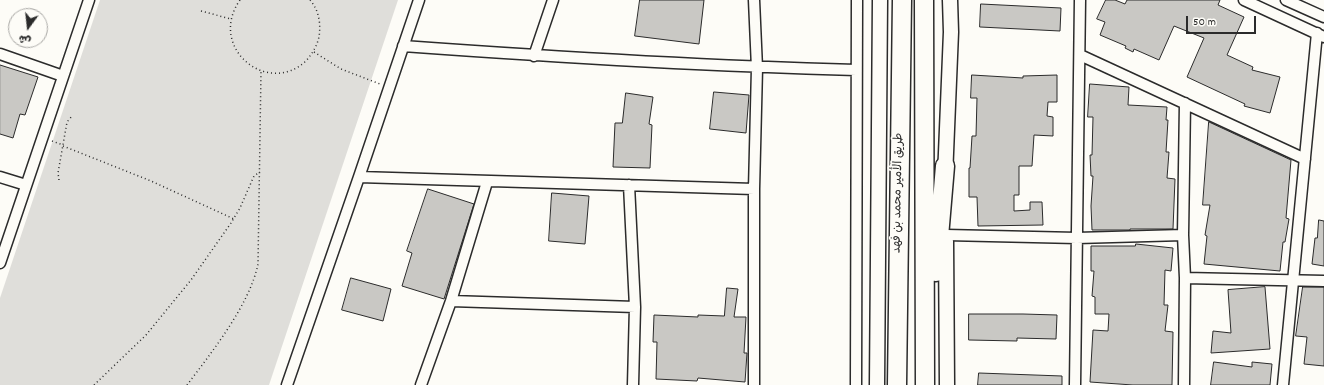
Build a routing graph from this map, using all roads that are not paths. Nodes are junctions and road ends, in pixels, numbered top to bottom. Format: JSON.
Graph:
{"nodes":[{"id":1,"x":89,"y":0,"type":"edge"},
{"id":2,"x":418,"y":0,"type":"edge"},
{"id":3,"x":553,"y":0,"type":"edge"},
{"id":4,"x":754,"y":0,"type":"edge"},
{"id":5,"x":857,"y":0,"type":"edge"},
{"id":6,"x":880,"y":0,"type":"edge"},
{"id":7,"x":902,"y":0,"type":"edge"},
{"id":8,"x":924,"y":0,"type":"edge"},
{"id":9,"x":950,"y":0,"type":"edge"},
{"id":10,"x":1080,"y":0,"type":"edge"},
{"id":11,"x":1244,"y":0,"type":"edge"},
{"id":12,"x":1286,"y":0,"type":"edge"},
{"id":13,"x":1324,"y":17,"type":"edge"},
{"id":14,"x":1320,"y":35,"type":"edge"},
{"id":15,"x":403,"y":46,"type":"junction"},
{"id":16,"x":0,"y":54,"type":"edge"},
{"id":17,"x":1080,"y":54,"type":"junction"},
{"id":18,"x":534,"y":56,"type":"junction"},
{"id":19,"x":757,"y":68,"type":"junction"},
{"id":20,"x":856,"y":70,"type":"junction"},
{"id":21,"x":63,"y":76,"type":"junction"},
{"id":22,"x":1185,"y":103,"type":"junction"},
{"id":23,"x":1305,"y":159,"type":"junction"},
{"id":24,"x":945,"y":166,"type":"junction"},
{"id":25,"x":0,"y":177,"type":"edge"},
{"id":26,"x":359,"y":178,"type":"junction"},
{"id":27,"x":487,"y":182,"type":"junction"},
{"id":28,"x":629,"y":185,"type":"junction"},
{"id":29,"x":26,"y":186,"type":"junction"},
{"id":30,"x":754,"y":189,"type":"junction"},
{"id":31,"x":946,"y":235,"type":"junction"},
{"id":32,"x":1183,"y":235,"type":"junction"},
{"id":33,"x":1077,"y":238,"type":"junction"},
{"id":34,"x":0,"y":263,"type":"edge"},
{"id":35,"x":1184,"y":278,"type":"junction"},
{"id":36,"x":1293,"y":280,"type":"junction"},
{"id":37,"x":1324,"y":281,"type":"edge"},
{"id":38,"x":451,"y":302,"type":"junction"},
{"id":39,"x":635,"y":307,"type":"junction"},
{"id":40,"x":287,"y":385,"type":"edge"},
{"id":41,"x":421,"y":385,"type":"edge"},
{"id":42,"x":633,"y":385,"type":"edge"},
{"id":43,"x":754,"y":385,"type":"edge"},
{"id":44,"x":856,"y":385,"type":"edge"},
{"id":45,"x":877,"y":385,"type":"edge"},
{"id":46,"x":896,"y":385,"type":"edge"},
{"id":47,"x":925,"y":385,"type":"edge"},
{"id":48,"x":930,"y":385,"type":"edge"},
{"id":49,"x":947,"y":385,"type":"edge"},
{"id":50,"x":1075,"y":385,"type":"edge"},
{"id":51,"x":1184,"y":385,"type":"edge"},
{"id":52,"x":1283,"y":385,"type":"edge"}],
"edges":[{"from":1,"to":21,"type":"street"},
{"from":2,"to":15,"type":"street"},
{"from":3,"to":18,"type":"street"},
{"from":4,"to":19,"type":"street"},
{"from":5,"to":20,"type":"street"},
{"from":6,"to":45,"type":"main road"},
{"from":7,"to":46,"type":"highway","name":"طريق الأمير محمد بن فهد"},
{"from":8,"to":47,"type":"highway","name":"طريق الأمير محمد بن فهد"},
{"from":9,"to":24,"type":"main road"},
{"from":10,"to":17,"type":"street"},
{"from":11,"to":14,"type":"street"},
{"from":12,"to":13,"type":"street"},
{"from":14,"to":23,"type":"street"},
{"from":15,"to":18,"type":"street"},
{"from":15,"to":26,"type":"street"},
{"from":16,"to":21,"type":"street"},
{"from":17,"to":22,"type":"street"},
{"from":17,"to":33,"type":"street"},
{"from":18,"to":19,"type":"street"},
{"from":19,"to":20,"type":"street"},
{"from":19,"to":30,"type":"street"},
{"from":20,"to":44,"type":"street"},
{"from":21,"to":29,"type":"street"},
{"from":22,"to":23,"type":"street"},
{"from":22,"to":32,"type":"street"},
{"from":23,"to":36,"type":"street"},
{"from":24,"to":31,"type":"main road"},
{"from":24,"to":48,"type":"highway"},
{"from":25,"to":29,"type":"street"},
{"from":26,"to":27,"type":"street"},
{"from":26,"to":40,"type":"street"},
{"from":27,"to":28,"type":"street"},
{"from":27,"to":38,"type":"street"},
{"from":28,"to":30,"type":"street"},
{"from":28,"to":39,"type":"street"},
{"from":29,"to":34,"type":"street"},
{"from":30,"to":43,"type":"street"},
{"from":31,"to":33,"type":"street"},
{"from":31,"to":49,"type":"main road"},
{"from":32,"to":33,"type":"street"},
{"from":32,"to":35,"type":"street"},
{"from":33,"to":50,"type":"street"},
{"from":35,"to":36,"type":"street"},
{"from":35,"to":51,"type":"street"},
{"from":36,"to":37,"type":"street"},
{"from":36,"to":52,"type":"street"},
{"from":38,"to":39,"type":"street"},
{"from":38,"to":41,"type":"street"},
{"from":39,"to":42,"type":"street"}]}
